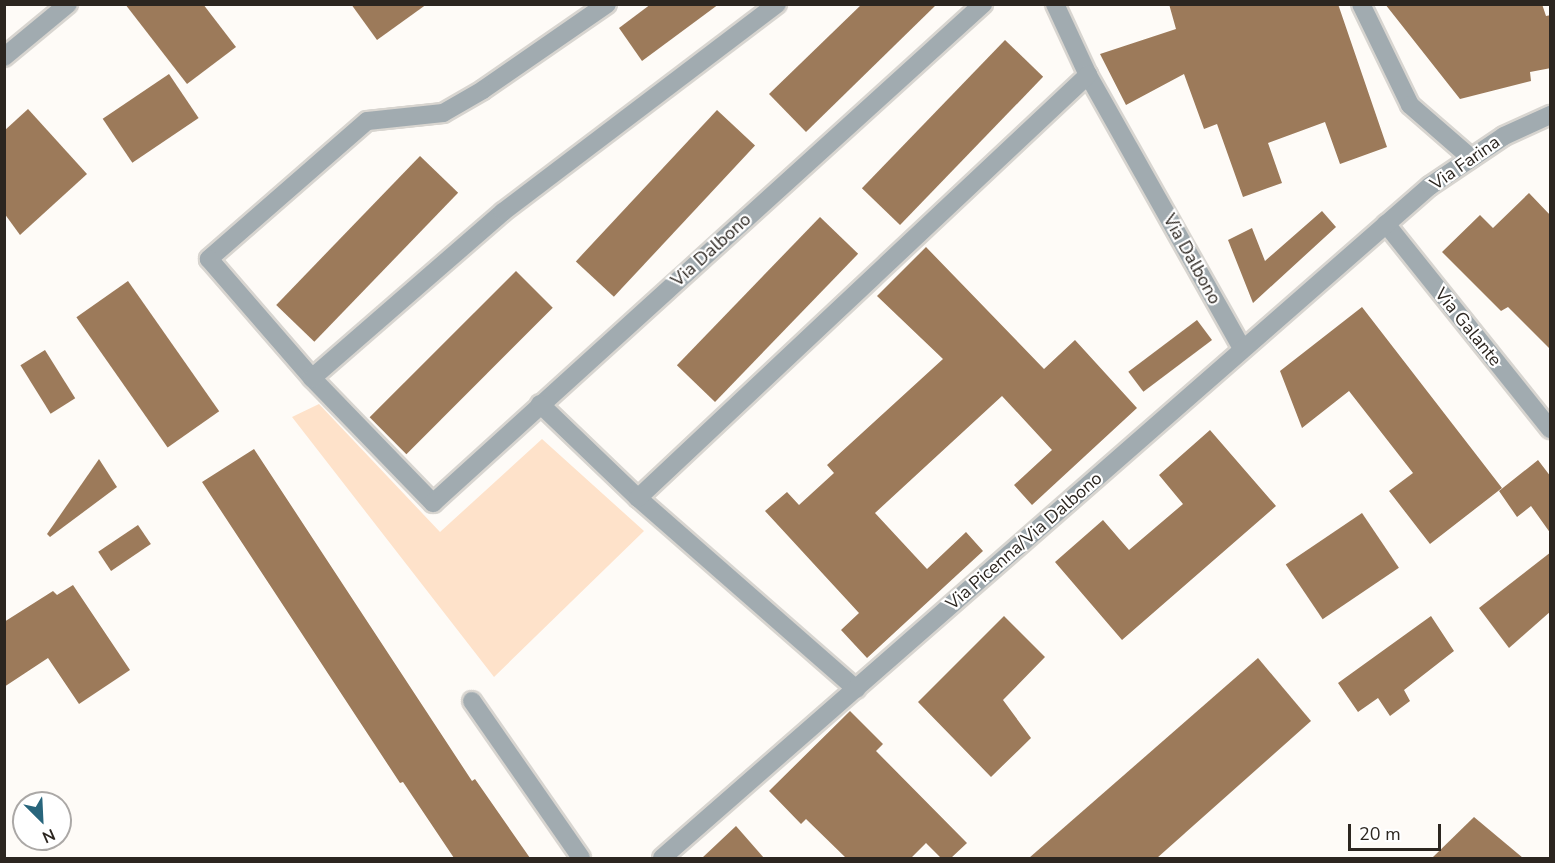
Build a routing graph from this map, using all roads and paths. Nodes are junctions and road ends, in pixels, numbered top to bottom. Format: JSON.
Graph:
{"nodes":[{"id":1,"x":68,"y":4,"type":"edge"},
{"id":2,"x":607,"y":4,"type":"edge"},
{"id":3,"x":777,"y":4,"type":"edge"},
{"id":4,"x":982,"y":4,"type":"edge"},
{"id":5,"x":1055,"y":4,"type":"edge"},
{"id":6,"x":1360,"y":4,"type":"edge"},
{"id":7,"x":4,"y":57,"type":"edge"},
{"id":8,"x":1088,"y":75,"type":"junction"},
{"id":9,"x":1551,"y":115,"type":"edge"},
{"id":10,"x":1471,"y":158,"type":"junction"},
{"id":11,"x":1386,"y":224,"type":"junction"},
{"id":12,"x":1242,"y":348,"type":"junction"},
{"id":13,"x":312,"y":378,"type":"junction"},
{"id":14,"x":540,"y":404,"type":"junction"},
{"id":15,"x":1551,"y":429,"type":"edge"},
{"id":16,"x":638,"y":498,"type":"junction"},
{"id":17,"x":856,"y":689,"type":"junction"},
{"id":18,"x":472,"y":701,"type":"dead end"},
{"id":19,"x":581,"y":858,"type":"edge"},
{"id":20,"x":662,"y":858,"type":"edge"}],
"edges":[{"from":1,"to":7,"type":"street"},
{"from":2,"to":13,"type":"street"},
{"from":3,"to":13,"type":"street"},
{"from":4,"to":14,"type":"street","name":"Via Dalbono"},
{"from":5,"to":8,"type":"street","name":"Via Dalbono"},
{"from":6,"to":10,"type":"street"},
{"from":8,"to":12,"type":"street","name":"Via Dalbono"},
{"from":8,"to":16,"type":"street"},
{"from":9,"to":10,"type":"street","name":"Via Farina"},
{"from":10,"to":11,"type":"street","name":"Via Farina"},
{"from":11,"to":12,"type":"street","name":"Via Picenna/Via Dalbono"},
{"from":11,"to":15,"type":"street","name":"Via Galante"},
{"from":12,"to":17,"type":"street","name":"Via Picenna/Via Dalbono"},
{"from":13,"to":14,"type":"street","name":"Via Dalbono"},
{"from":14,"to":16,"type":"street"},
{"from":16,"to":17,"type":"street"},
{"from":17,"to":20,"type":"street","name":"Via Picenna/Via Dalbono"},
{"from":18,"to":19,"type":"street"}]}
